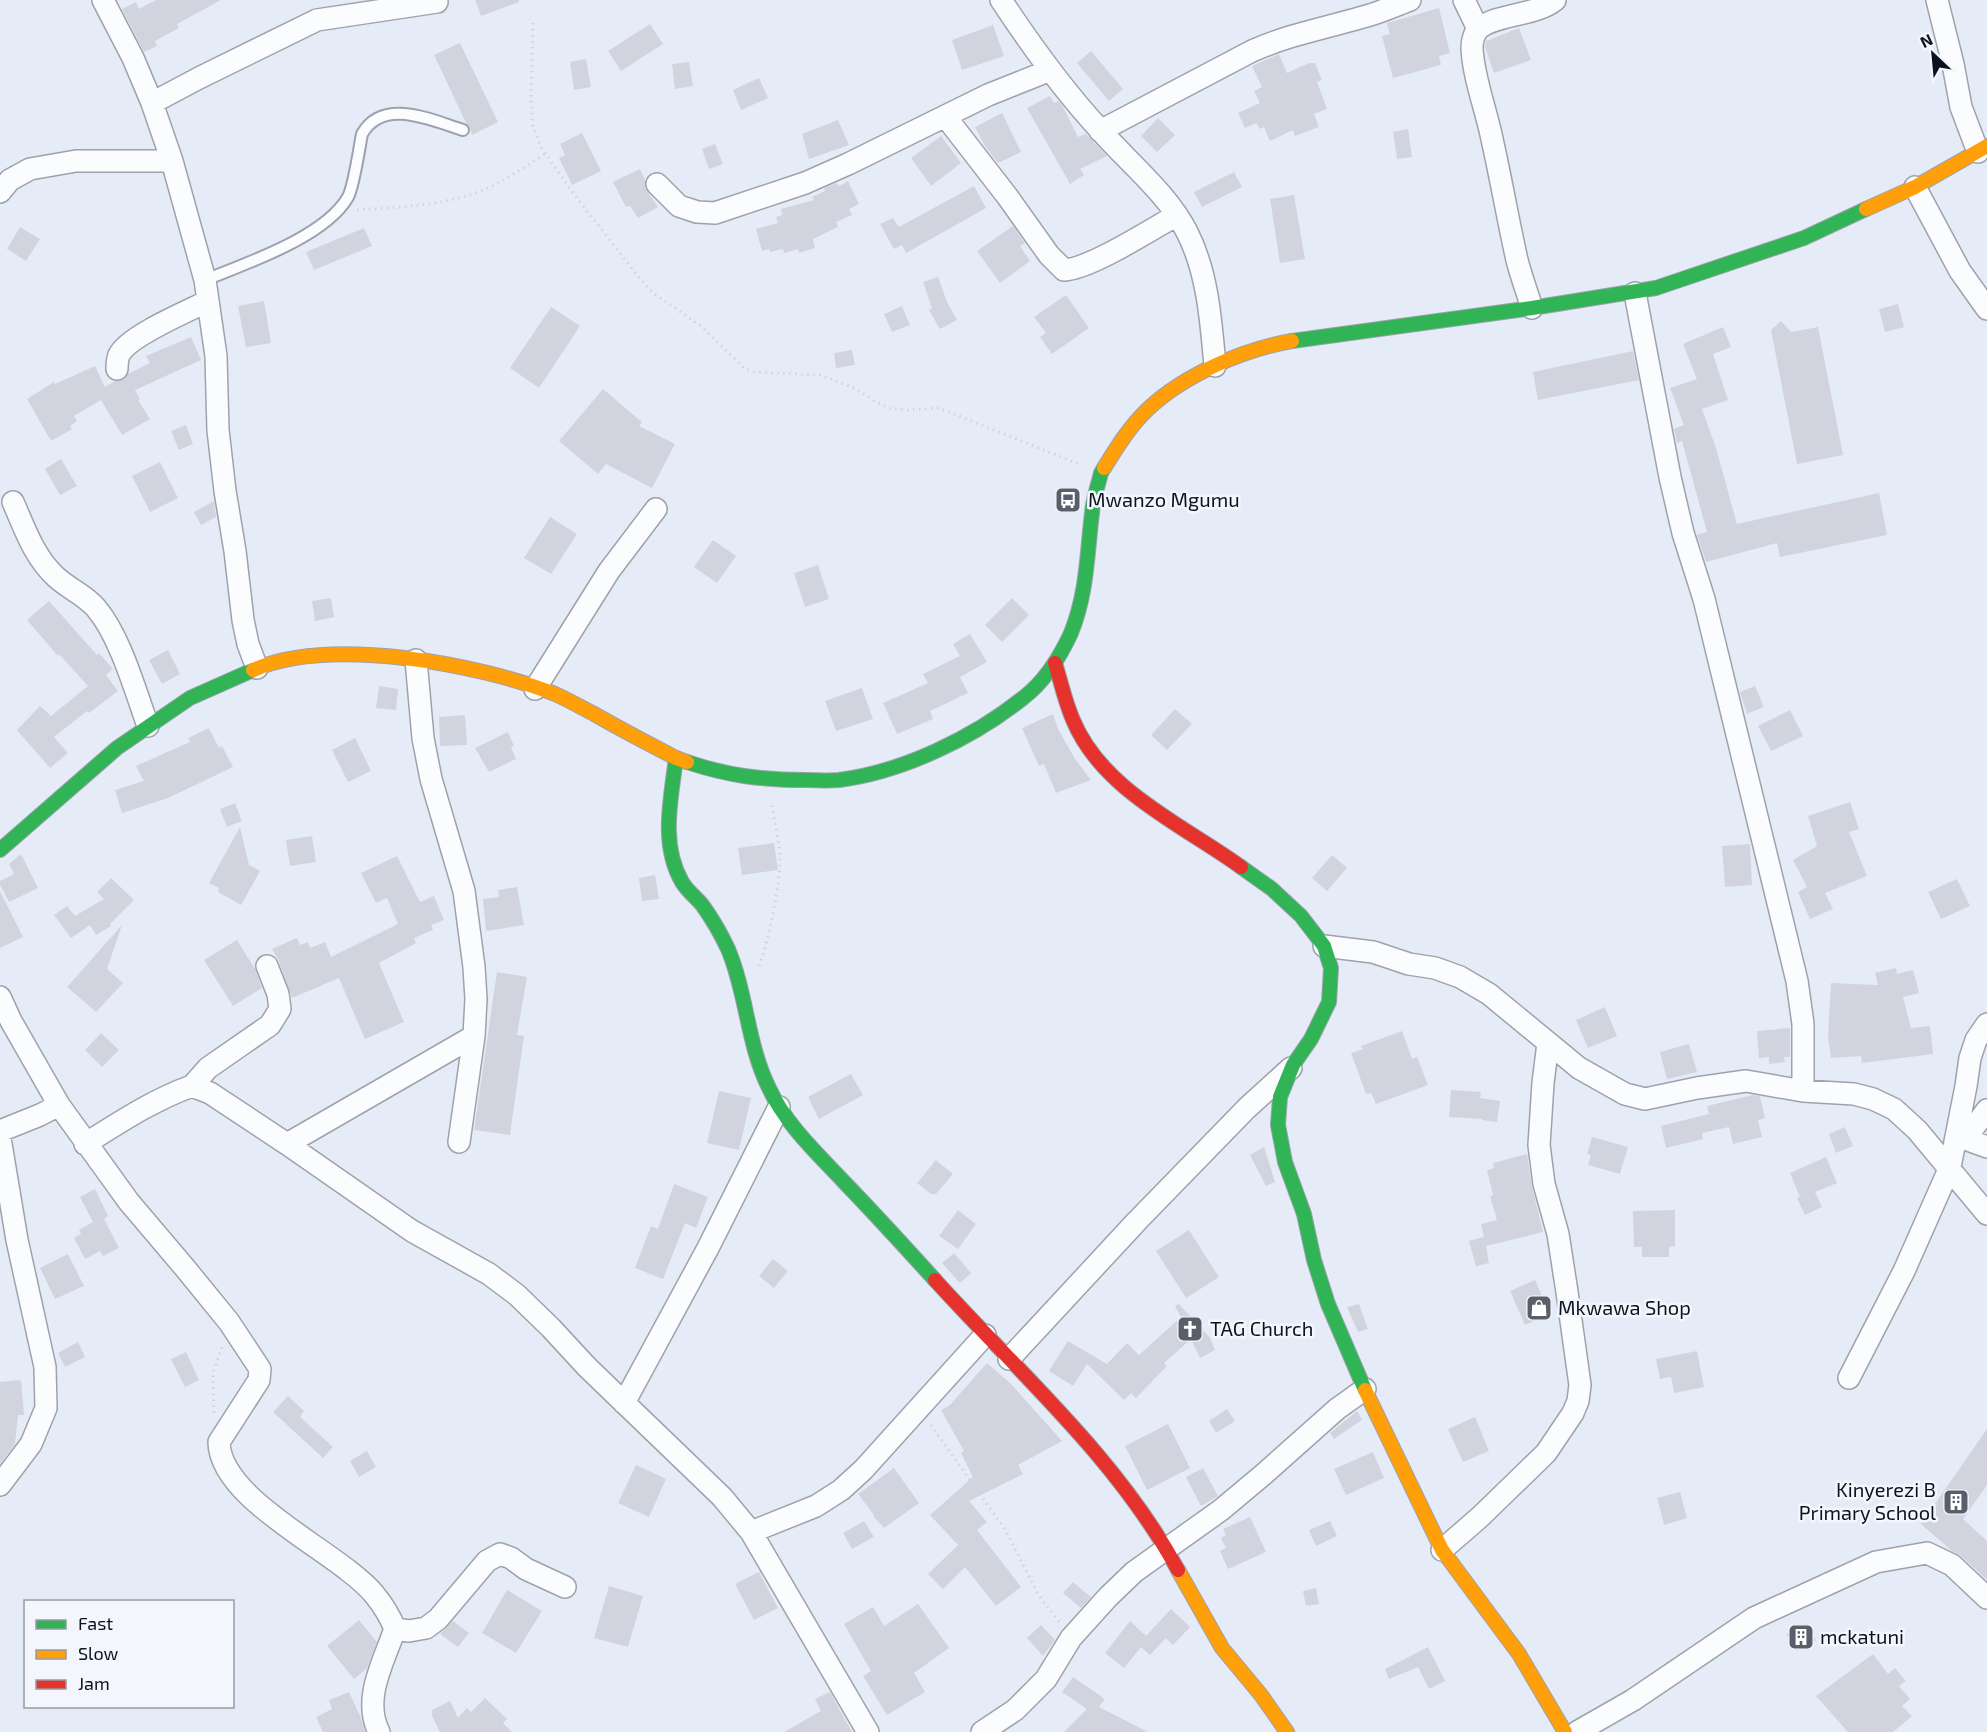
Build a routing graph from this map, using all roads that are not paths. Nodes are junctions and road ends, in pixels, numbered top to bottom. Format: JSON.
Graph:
{"nodes":[{"id":1,"x":103,"y":0,"type":"edge"},
{"id":2,"x":1000,"y":0,"type":"edge"},
{"id":3,"x":1410,"y":0,"type":"edge"},
{"id":4,"x":1464,"y":0,"type":"edge"},
{"id":5,"x":1555,"y":0,"type":"edge"},
{"id":6,"x":1937,"y":0,"type":"edge"},
{"id":7,"x":437,"y":2,"type":"dead end"},
{"id":8,"x":1478,"y":29,"type":"junction"},
{"id":9,"x":1048,"y":70,"type":"junction"},
{"id":10,"x":152,"y":103,"type":"junction"},
{"id":11,"x":945,"y":116,"type":"junction"},
{"id":12,"x":462,"y":130,"type":"dead end"},
{"id":13,"x":1100,"y":131,"type":"junction"},
{"id":14,"x":1983,"y":149,"type":"edge"},
{"id":15,"x":172,"y":161,"type":"junction"},
{"id":16,"x":657,"y":184,"type":"dead end"},
{"id":17,"x":1915,"y":187,"type":"junction"},
{"id":18,"x":0,"y":192,"type":"edge"},
{"id":19,"x":1177,"y":215,"type":"junction"},
{"id":20,"x":207,"y":291,"type":"junction"},
{"id":21,"x":1635,"y":293,"type":"junction"},
{"id":22,"x":1532,"y":308,"type":"junction"},
{"id":23,"x":1987,"y":309,"type":"edge"},
{"id":24,"x":1215,"y":366,"type":"junction"},
{"id":25,"x":117,"y":369,"type":"dead end"},
{"id":26,"x":13,"y":502,"type":"dead end"},
{"id":27,"x":656,"y":509,"type":"dead end"},
{"id":28,"x":416,"y":660,"type":"junction"},
{"id":29,"x":1055,"y":663,"type":"junction"},
{"id":30,"x":257,"y":668,"type":"junction"},
{"id":31,"x":535,"y":688,"type":"junction"},
{"id":32,"x":148,"y":726,"type":"junction"},
{"id":33,"x":676,"y":758,"type":"junction"},
{"id":34,"x":0,"y":850,"type":"edge"},
{"id":35,"x":1324,"y":946,"type":"junction"},
{"id":36,"x":267,"y":966,"type":"dead end"},
{"id":37,"x":0,"y":997,"type":"edge"},
{"id":38,"x":1987,"y":1024,"type":"edge"},
{"id":39,"x":474,"y":1036,"type":"junction"},
{"id":40,"x":1548,"y":1043,"type":"junction"},
{"id":41,"x":1293,"y":1065,"type":"junction"},
{"id":42,"x":192,"y":1086,"type":"junction"},
{"id":43,"x":1803,"y":1091,"type":"junction"},
{"id":44,"x":59,"y":1105,"type":"junction"},
{"id":45,"x":779,"y":1107,"type":"junction"},
{"id":46,"x":1987,"y":1110,"type":"edge"},
{"id":47,"x":0,"y":1131,"type":"edge"},
{"id":48,"x":0,"y":1138,"type":"edge"},
{"id":49,"x":1961,"y":1138,"type":"junction"},
{"id":50,"x":459,"y":1142,"type":"dead end"},
{"id":51,"x":85,"y":1144,"type":"junction"},
{"id":52,"x":287,"y":1144,"type":"junction"},
{"id":53,"x":1987,"y":1147,"type":"edge"},
{"id":54,"x":1950,"y":1167,"type":"junction"},
{"id":55,"x":1987,"y":1214,"type":"edge"},
{"id":56,"x":985,"y":1335,"type":"junction"},
{"id":57,"x":1009,"y":1359,"type":"junction"},
{"id":58,"x":1850,"y":1378,"type":"dead end"},
{"id":59,"x":1365,"y":1389,"type":"junction"},
{"id":60,"x":624,"y":1403,"type":"junction"},
{"id":61,"x":0,"y":1485,"type":"edge"},
{"id":62,"x":751,"y":1532,"type":"junction"},
{"id":63,"x":1167,"y":1549,"type":"junction"},
{"id":64,"x":1442,"y":1550,"type":"junction"},
{"id":65,"x":565,"y":1587,"type":"dead end"},
{"id":66,"x":1987,"y":1598,"type":"edge"},
{"id":67,"x":395,"y":1629,"type":"junction"},
{"id":68,"x":379,"y":1732,"type":"edge"},
{"id":69,"x":868,"y":1732,"type":"edge"},
{"id":70,"x":982,"y":1732,"type":"edge"},
{"id":71,"x":1287,"y":1732,"type":"edge"},
{"id":72,"x":1564,"y":1732,"type":"edge"},
{"id":73,"x":1577,"y":1732,"type":"edge"}],
"edges":[{"from":1,"to":10,"type":"street"},
{"from":2,"to":9,"type":"street"},
{"from":3,"to":13,"type":"street"},
{"from":4,"to":8,"type":"street"},
{"from":5,"to":8,"type":"street"},
{"from":6,"to":14,"type":"street"},
{"from":7,"to":10,"type":"street"},
{"from":8,"to":22,"type":"street"},
{"from":9,"to":11,"type":"street"},
{"from":9,"to":13,"type":"street"},
{"from":10,"to":15,"type":"street"},
{"from":11,"to":16,"type":"street"},
{"from":11,"to":19,"type":"street"},
{"from":12,"to":20,"type":"lane"},
{"from":13,"to":19,"type":"street"},
{"from":14,"to":17,"type":"street"},
{"from":15,"to":18,"type":"street"},
{"from":15,"to":20,"type":"street"},
{"from":17,"to":21,"type":"street"},
{"from":17,"to":23,"type":"street"},
{"from":19,"to":24,"type":"street"},
{"from":20,"to":25,"type":"street"},
{"from":20,"to":30,"type":"street"},
{"from":21,"to":22,"type":"street"},
{"from":21,"to":43,"type":"street"},
{"from":22,"to":24,"type":"street"},
{"from":24,"to":29,"type":"street"},
{"from":26,"to":32,"type":"street"},
{"from":27,"to":31,"type":"street"},
{"from":28,"to":30,"type":"street"},
{"from":28,"to":31,"type":"street"},
{"from":28,"to":39,"type":"street"},
{"from":29,"to":33,"type":"street"},
{"from":29,"to":35,"type":"street"},
{"from":30,"to":32,"type":"street"},
{"from":31,"to":33,"type":"street"},
{"from":32,"to":34,"type":"street"},
{"from":33,"to":45,"type":"street"},
{"from":35,"to":40,"type":"street"},
{"from":35,"to":41,"type":"street"},
{"from":36,"to":42,"type":"street"},
{"from":37,"to":44,"type":"street"},
{"from":38,"to":49,"type":"street"},
{"from":39,"to":50,"type":"street"},
{"from":39,"to":52,"type":"street"},
{"from":40,"to":43,"type":"street"},
{"from":40,"to":64,"type":"street"},
{"from":41,"to":57,"type":"street"},
{"from":41,"to":59,"type":"street"},
{"from":42,"to":51,"type":"street"},
{"from":42,"to":52,"type":"street"},
{"from":43,"to":54,"type":"street"},
{"from":44,"to":47,"type":"street"},
{"from":44,"to":51,"type":"street"},
{"from":45,"to":56,"type":"street"},
{"from":45,"to":60,"type":"street"},
{"from":46,"to":49,"type":"street"},
{"from":48,"to":61,"type":"street"},
{"from":49,"to":53,"type":"street"},
{"from":49,"to":54,"type":"street"},
{"from":51,"to":67,"type":"street"},
{"from":52,"to":60,"type":"street"},
{"from":54,"to":55,"type":"street"},
{"from":54,"to":58,"type":"street"},
{"from":56,"to":57,"type":"street"},
{"from":56,"to":62,"type":"street"},
{"from":57,"to":63,"type":"street"},
{"from":59,"to":63,"type":"street"},
{"from":59,"to":64,"type":"street"},
{"from":60,"to":62,"type":"street"},
{"from":62,"to":69,"type":"street"},
{"from":63,"to":70,"type":"street"},
{"from":63,"to":71,"type":"street"},
{"from":64,"to":72,"type":"street"},
{"from":65,"to":67,"type":"street"},
{"from":66,"to":73,"type":"street"},
{"from":67,"to":68,"type":"street"}]}
